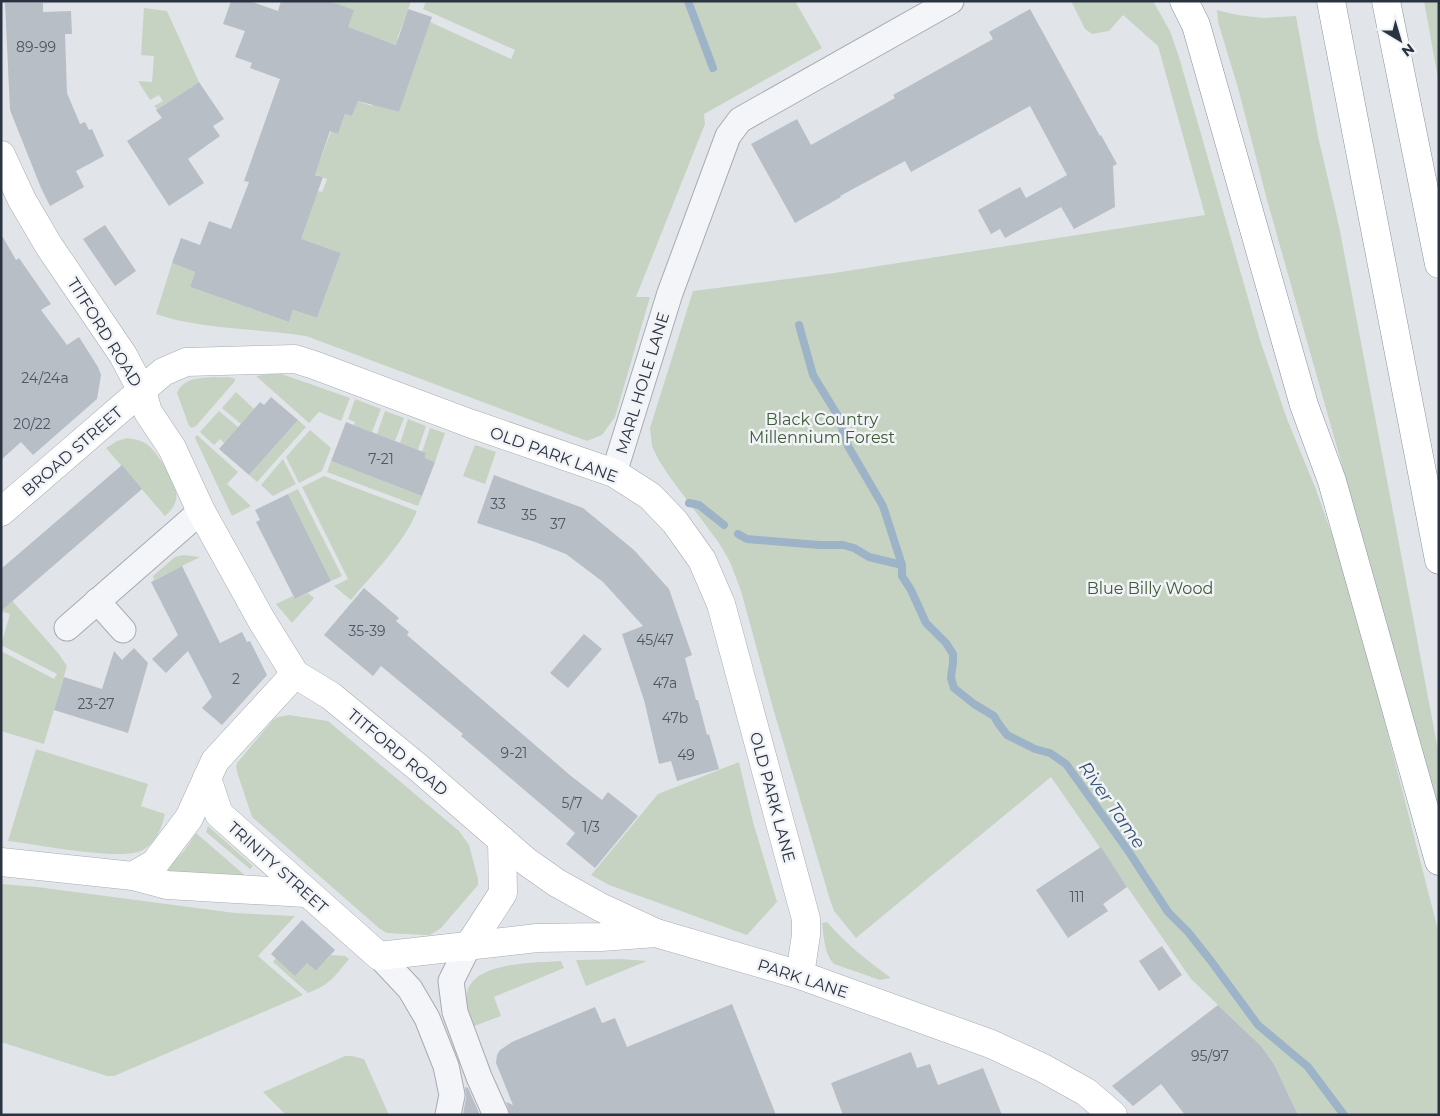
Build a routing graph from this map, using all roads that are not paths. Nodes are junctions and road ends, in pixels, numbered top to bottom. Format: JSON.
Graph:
{"nodes":[{"id":1,"x":951,"y":1,"type":"edge"},
{"id":2,"x":1184,"y":1,"type":"edge"},
{"id":3,"x":1331,"y":1,"type":"edge"},
{"id":4,"x":1386,"y":1,"type":"edge"},
{"id":5,"x":1,"y":155,"type":"edge"},
{"id":6,"x":1439,"y":264,"type":"edge"},
{"id":7,"x":142,"y":391,"type":"junction"},
{"id":8,"x":614,"y":473,"type":"junction"},
{"id":9,"x":202,"y":511,"type":"junction"},
{"id":10,"x":1,"y":512,"type":"edge"},
{"id":11,"x":1439,"y":560,"type":"edge"},
{"id":12,"x":97,"y":602,"type":"junction"},
{"id":13,"x":67,"y":628,"type":"dead end"},
{"id":14,"x":123,"y":630,"type":"dead end"},
{"id":15,"x":295,"y":674,"type":"junction"},
{"id":16,"x":206,"y":778,"type":"junction"},
{"id":17,"x":502,"y":840,"type":"junction"},
{"id":18,"x":1439,"y":861,"type":"edge"},
{"id":19,"x":1,"y":862,"type":"edge"},
{"id":20,"x":133,"y":876,"type":"junction"},
{"id":21,"x":306,"y":893,"type":"junction"},
{"id":22,"x":656,"y":933,"type":"junction"},
{"id":23,"x":468,"y":947,"type":"junction"},
{"id":24,"x":379,"y":956,"type":"junction"},
{"id":25,"x":800,"y":975,"type":"junction"},
{"id":26,"x":448,"y":1115,"type":"edge"},
{"id":27,"x":496,"y":1115,"type":"edge"},
{"id":28,"x":1113,"y":1115,"type":"edge"}],
"edges":[{"from":1,"to":8,"type":"street","name":"MARL HOLE LANE"},
{"from":2,"to":18,"type":"main road"},
{"from":3,"to":11,"type":"main road"},
{"from":4,"to":6,"type":"main road"},
{"from":5,"to":7,"type":"main road","name":"TITFORD ROAD"},
{"from":7,"to":8,"type":"main road","name":"OLD PARK LANE"},
{"from":7,"to":9,"type":"main road","name":"TITFORD ROAD"},
{"from":7,"to":10,"type":"main road","name":"BROAD STREET"},
{"from":8,"to":25,"type":"main road","name":"OLD PARK LANE"},
{"from":9,"to":12,"type":"street"},
{"from":9,"to":15,"type":"main road","name":"TITFORD ROAD"},
{"from":12,"to":13,"type":"street"},
{"from":12,"to":14,"type":"street"},
{"from":15,"to":16,"type":"main road"},
{"from":15,"to":17,"type":"main road","name":"TITFORD ROAD"},
{"from":16,"to":20,"type":"main road"},
{"from":16,"to":21,"type":"main road","name":"TRINITY STREET"},
{"from":17,"to":22,"type":"main road","name":"TITFORD ROAD"},
{"from":17,"to":23,"type":"main road"},
{"from":19,"to":20,"type":"main road"},
{"from":20,"to":21,"type":"main road"},
{"from":21,"to":24,"type":"main road","name":"TRINITY STREET"},
{"from":22,"to":23,"type":"main road","name":"PARK LANE"},
{"from":22,"to":25,"type":"main road","name":"PARK LANE"},
{"from":23,"to":24,"type":"main road"},
{"from":23,"to":27,"type":"street"},
{"from":24,"to":26,"type":"street","name":"TRINITY STREET"},
{"from":25,"to":28,"type":"main road","name":"PARK LANE"}]}
